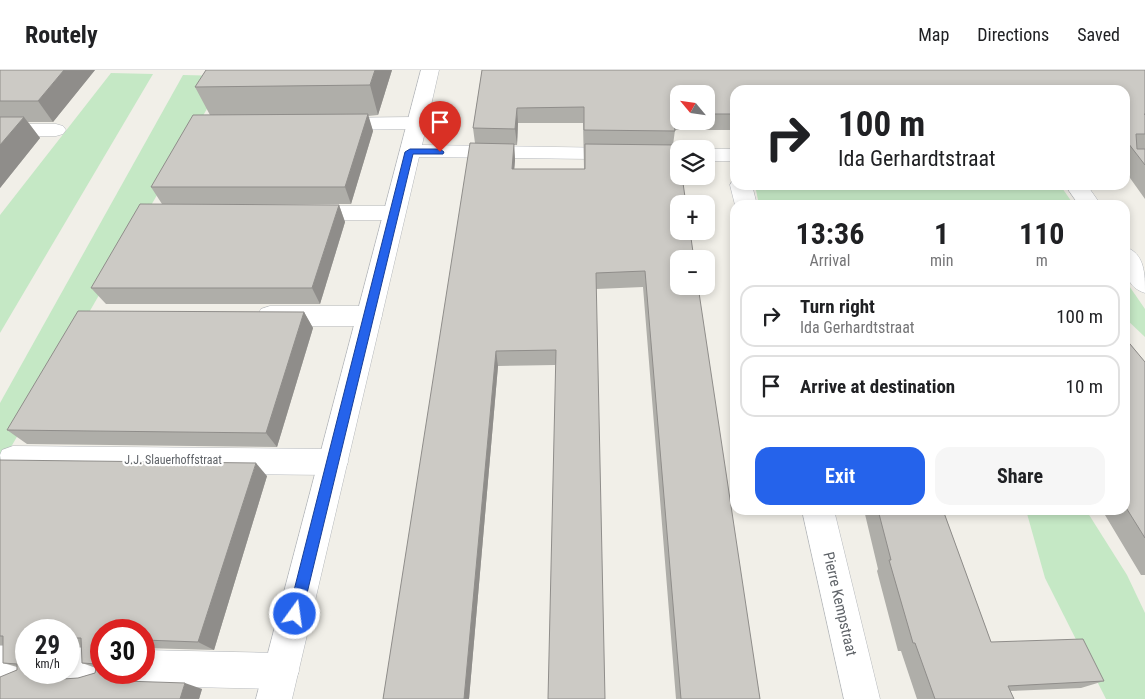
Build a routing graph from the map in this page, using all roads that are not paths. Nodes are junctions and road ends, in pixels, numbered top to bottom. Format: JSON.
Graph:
{"nodes":[{"id":1,"x":430,"y":70,"type":"edge"},
{"id":2,"x":416,"y":123,"type":"junction"},
{"id":3,"x":311,"y":124,"type":"edge"},
{"id":4,"x":0,"y":130,"type":"edge"},
{"id":5,"x":56,"y":130,"type":"dead end"},
{"id":6,"x":410,"y":152,"type":"junction"},
{"id":7,"x":670,"y":154,"type":"edge"},
{"id":8,"x":715,"y":155,"type":"edge"},
{"id":9,"x":730,"y":156,"type":"edge"},
{"id":10,"x":284,"y":213,"type":"edge"},
{"id":11,"x":394,"y":214,"type":"junction"},
{"id":12,"x":1130,"y":262,"type":"edge"},
{"id":13,"x":1145,"y":284,"type":"edge"},
{"id":14,"x":244,"y":316,"type":"edge"},
{"id":15,"x":369,"y":316,"type":"junction"},
{"id":16,"x":13,"y":459,"type":"edge"},
{"id":17,"x":333,"y":462,"type":"junction"},
{"id":18,"x":819,"y":515,"type":"edge"},
{"id":19,"x":0,"y":664,"type":"edge"},
{"id":20,"x":15,"y":664,"type":"edge"},
{"id":21,"x":155,"y":669,"type":"edge"},
{"id":22,"x":278,"y":685,"type":"edge"},
{"id":23,"x":862,"y":699,"type":"edge"}],
"edges":[{"from":1,"to":2,"type":"street"},
{"from":2,"to":3,"type":"street"},
{"from":2,"to":6,"type":"street"},
{"from":4,"to":5,"type":"street"},
{"from":6,"to":7,"type":"street"},
{"from":6,"to":11,"type":"street"},
{"from":8,"to":9,"type":"street"},
{"from":10,"to":11,"type":"street"},
{"from":11,"to":15,"type":"street"},
{"from":12,"to":13,"type":"street"},
{"from":14,"to":15,"type":"street"},
{"from":15,"to":17,"type":"street"},
{"from":16,"to":17,"type":"street","name":"J.J. Slauerhoffstraat"},
{"from":17,"to":22,"type":"street"},
{"from":18,"to":23,"type":"street","name":"Pierre Kempstraat"},
{"from":19,"to":20,"type":"street"},
{"from":21,"to":22,"type":"street"}]}
